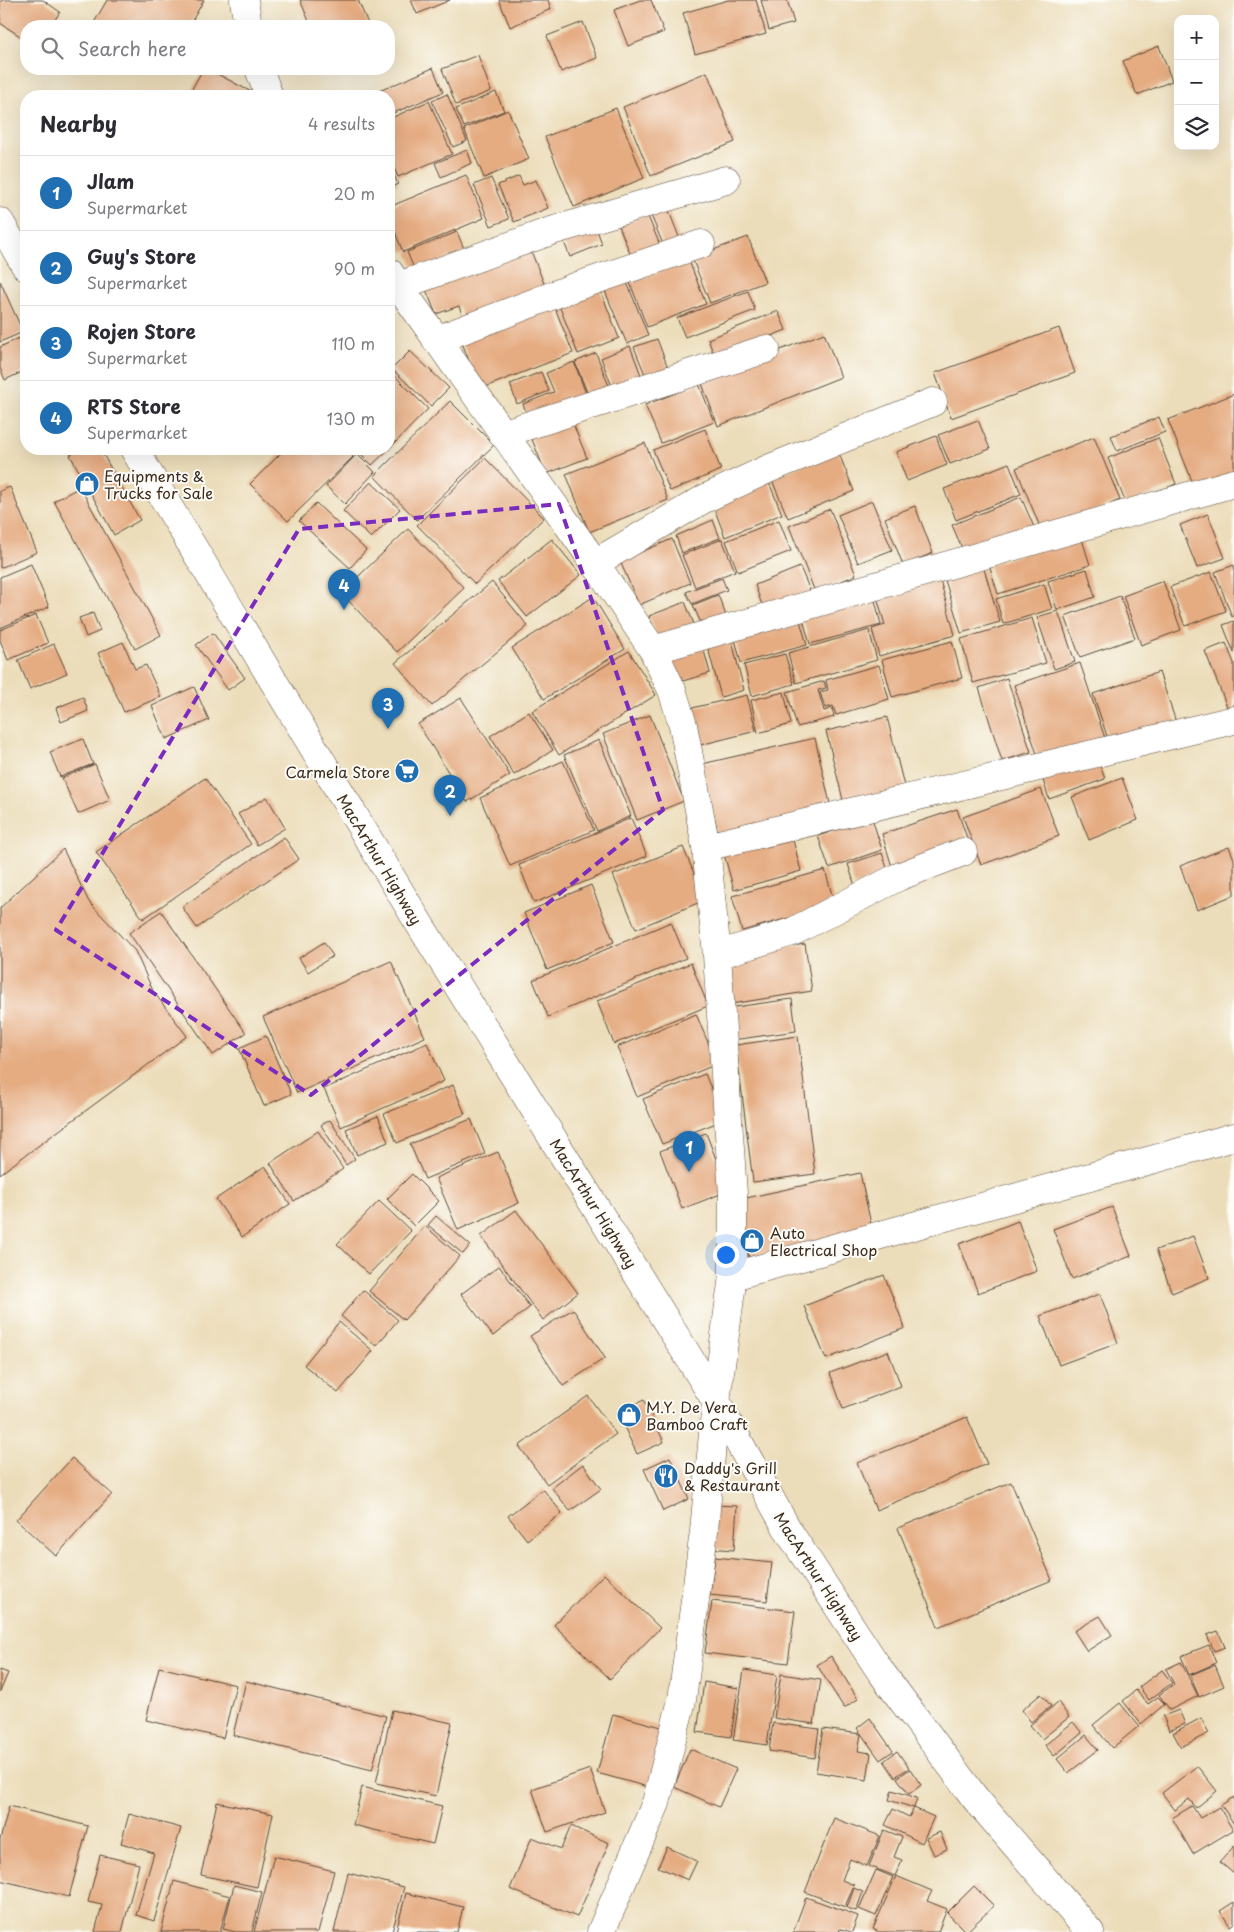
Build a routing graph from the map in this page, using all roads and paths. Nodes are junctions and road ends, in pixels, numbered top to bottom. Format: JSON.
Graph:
{"nodes":[{"id":1,"x":244,"y":0,"type":"edge"},
{"id":2,"x":247,"y":20,"type":"edge"},
{"id":3,"x":261,"y":75,"type":"edge"},
{"id":4,"x":267,"y":90,"type":"edge"},
{"id":5,"x":726,"y":180,"type":"dead end"},
{"id":6,"x":0,"y":222,"type":"edge"},
{"id":7,"x":702,"y":244,"type":"dead end"},
{"id":8,"x":20,"y":257,"type":"edge"},
{"id":9,"x":395,"y":279,"type":"edge"},
{"id":10,"x":395,"y":280,"type":"edge"},
{"id":11,"x":436,"y":340,"type":"junction"},
{"id":12,"x":766,"y":348,"type":"dead end"},
{"id":13,"x":933,"y":402,"type":"dead end"},
{"id":14,"x":502,"y":434,"type":"junction"},
{"id":15,"x":138,"y":455,"type":"edge"},
{"id":16,"x":1234,"y":483,"type":"edge"},
{"id":17,"x":595,"y":563,"type":"junction"},
{"id":18,"x":653,"y":650,"type":"junction"},
{"id":19,"x":1234,"y":720,"type":"edge"},
{"id":20,"x":706,"y":847,"type":"junction"},
{"id":21,"x":963,"y":852,"type":"dead end"},
{"id":22,"x":718,"y":955,"type":"junction"},
{"id":23,"x":1234,"y":1138,"type":"edge"},
{"id":24,"x":733,"y":1276,"type":"junction"},
{"id":25,"x":716,"y":1401,"type":"junction"},
{"id":26,"x":1087,"y":1930,"type":"edge"},
{"id":27,"x":601,"y":1932,"type":"edge"}],
"edges":[{"from":1,"to":2,"type":"main road"},
{"from":3,"to":4,"type":"main road"},
{"from":5,"to":9,"type":"main road"},
{"from":6,"to":8,"type":"main road"},
{"from":7,"to":11,"type":"main road"},
{"from":10,"to":11,"type":"main road"},
{"from":11,"to":14,"type":"main road"},
{"from":12,"to":14,"type":"main road"},
{"from":13,"to":17,"type":"main road"},
{"from":14,"to":17,"type":"main road"},
{"from":15,"to":25,"type":"main road","name":"MacArthur Highway"},
{"from":16,"to":18,"type":"main road"},
{"from":17,"to":18,"type":"main road"},
{"from":18,"to":20,"type":"main road"},
{"from":19,"to":20,"type":"main road"},
{"from":20,"to":22,"type":"main road"},
{"from":21,"to":22,"type":"main road"},
{"from":22,"to":24,"type":"main road"},
{"from":23,"to":24,"type":"main road"},
{"from":24,"to":25,"type":"main road"},
{"from":25,"to":26,"type":"main road","name":"MacArthur Highway"},
{"from":25,"to":27,"type":"main road"}]}
